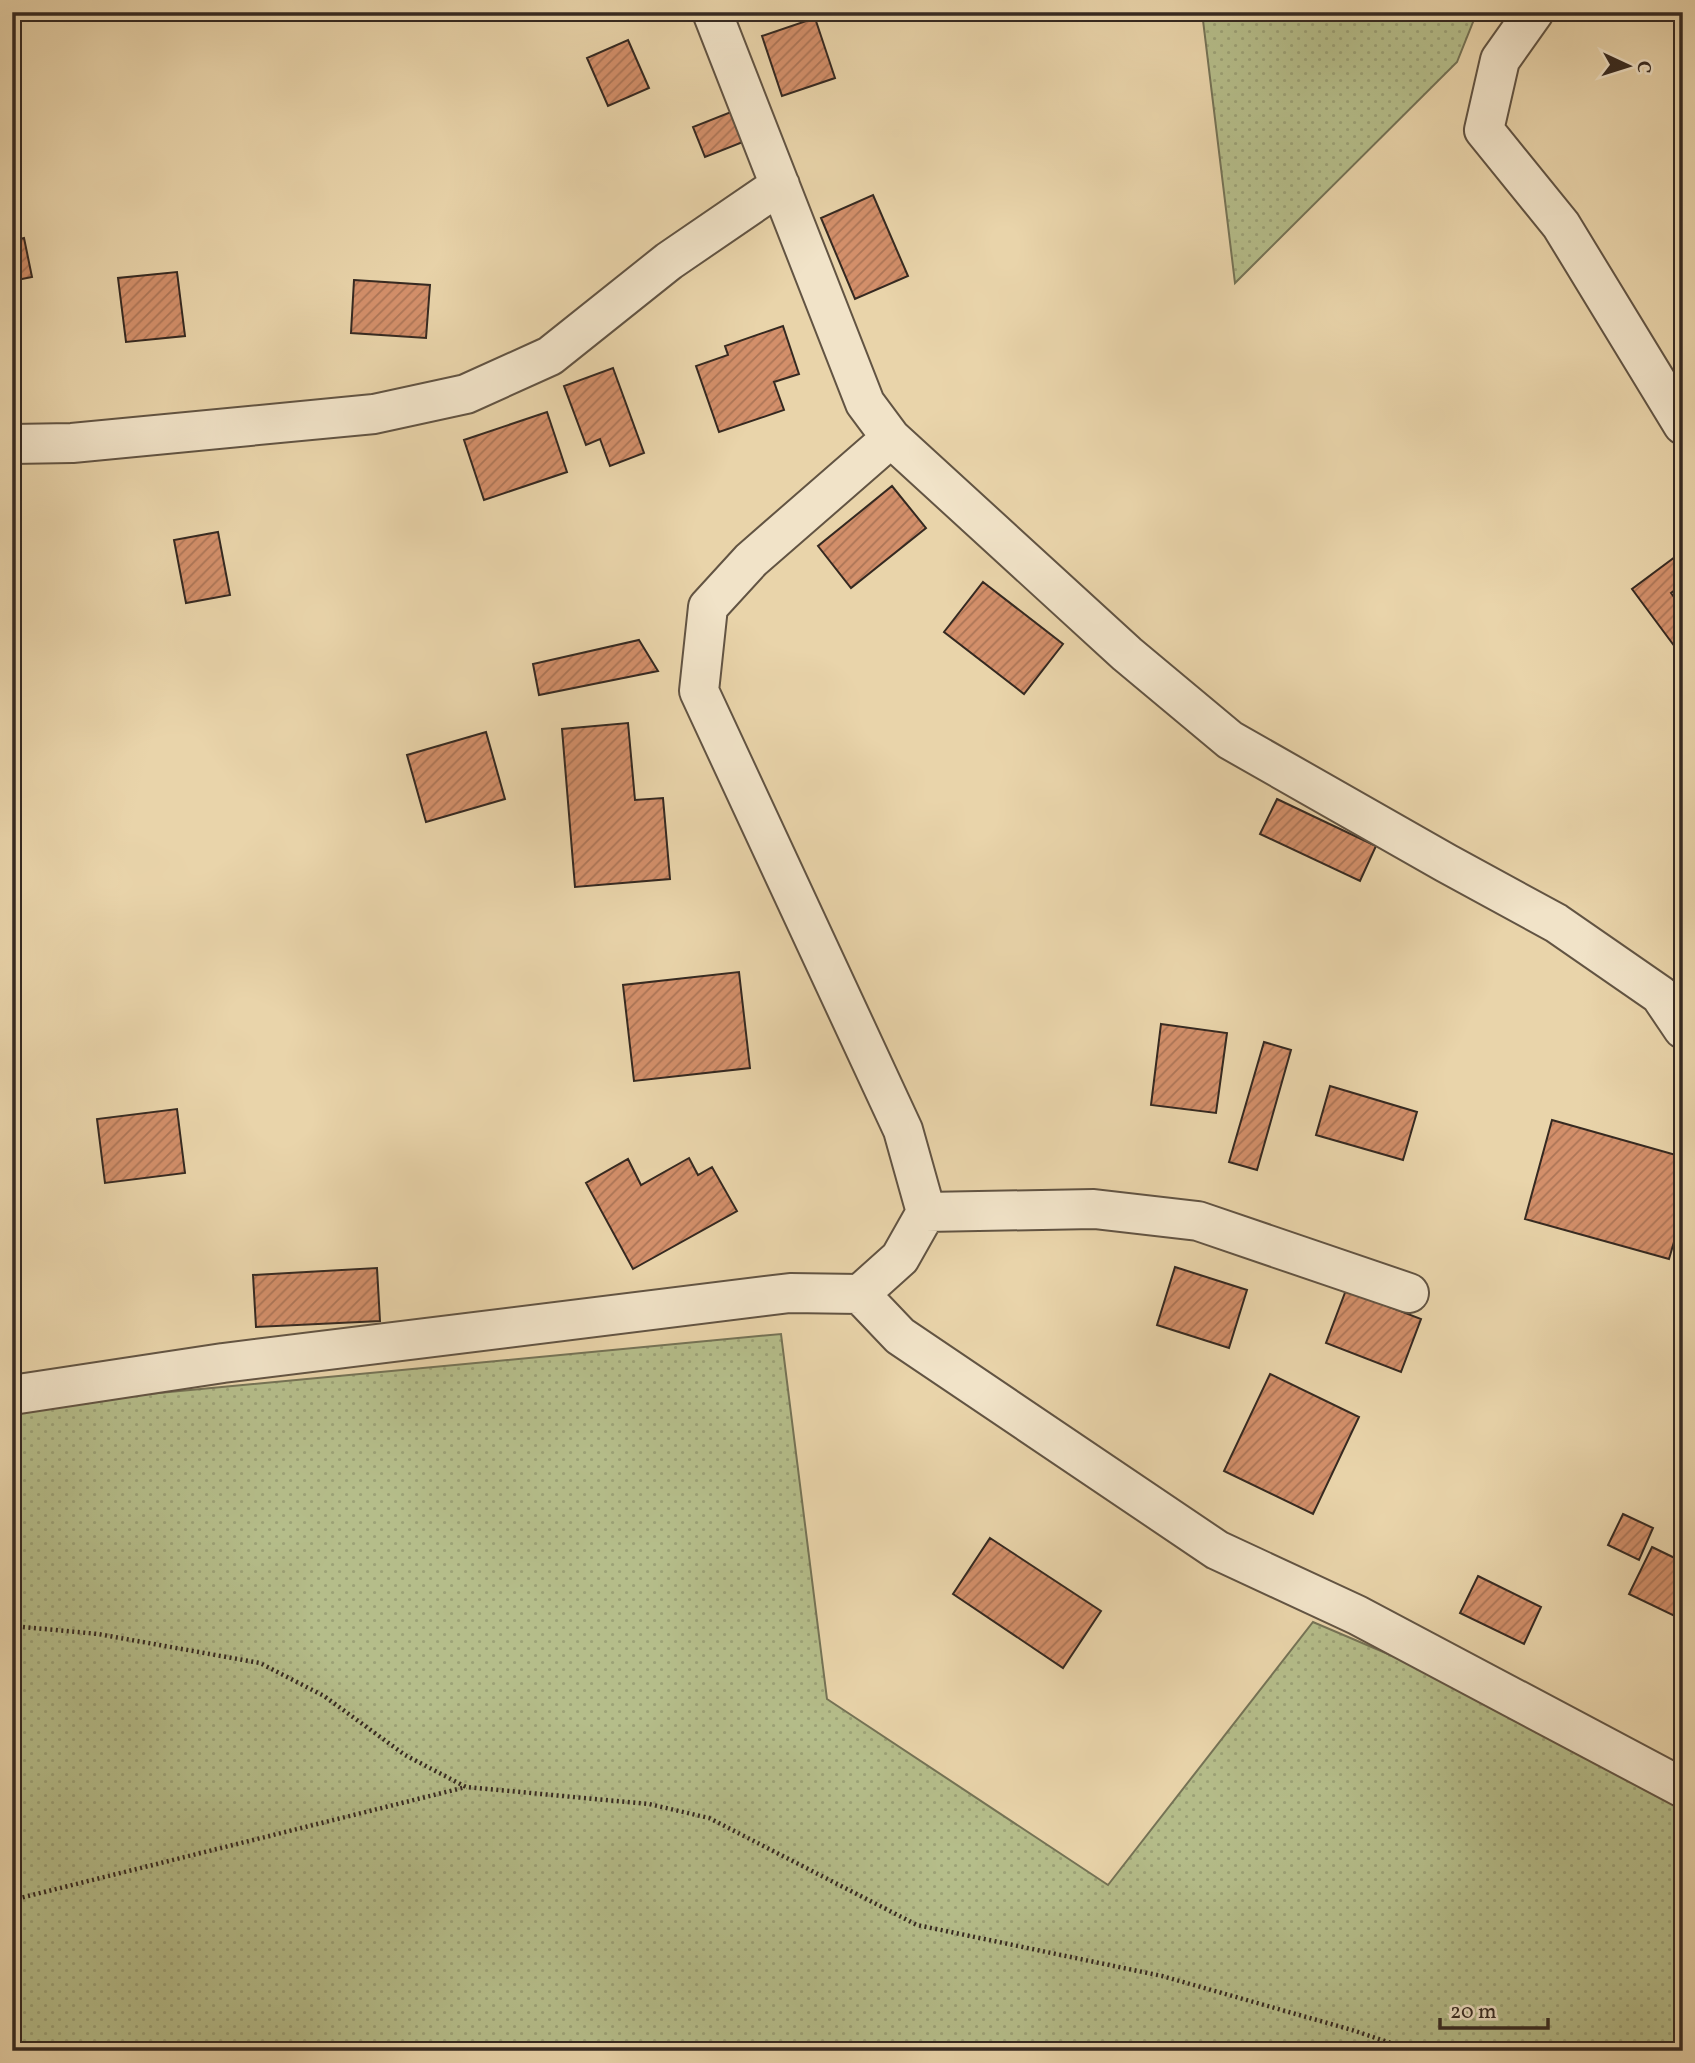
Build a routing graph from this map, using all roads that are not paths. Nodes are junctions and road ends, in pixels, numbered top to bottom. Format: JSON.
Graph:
{"nodes":[{"id":1,"x":712,"y":12,"type":"edge"},
{"id":2,"x":1534,"y":12,"type":"edge"},
{"id":3,"x":780,"y":185,"type":"junction"},
{"id":4,"x":1683,"y":425,"type":"edge"},
{"id":5,"x":891,"y":438,"type":"junction"},
{"id":6,"x":12,"y":444,"type":"edge"},
{"id":7,"x":1683,"y":1029,"type":"edge"},
{"id":8,"x":926,"y":1212,"type":"junction"},
{"id":9,"x":1409,"y":1293,"type":"dead end"},
{"id":10,"x":860,"y":1294,"type":"junction"},
{"id":11,"x":12,"y":1395,"type":"edge"},
{"id":12,"x":1683,"y":1788,"type":"edge"}],
"edges":[{"from":1,"to":3,"type":"street"},
{"from":2,"to":4,"type":"street"},
{"from":3,"to":5,"type":"street"},
{"from":3,"to":6,"type":"street"},
{"from":5,"to":7,"type":"street"},
{"from":5,"to":8,"type":"street"},
{"from":8,"to":9,"type":"street"},
{"from":8,"to":10,"type":"street"},
{"from":10,"to":11,"type":"street"},
{"from":10,"to":12,"type":"street"}]}
